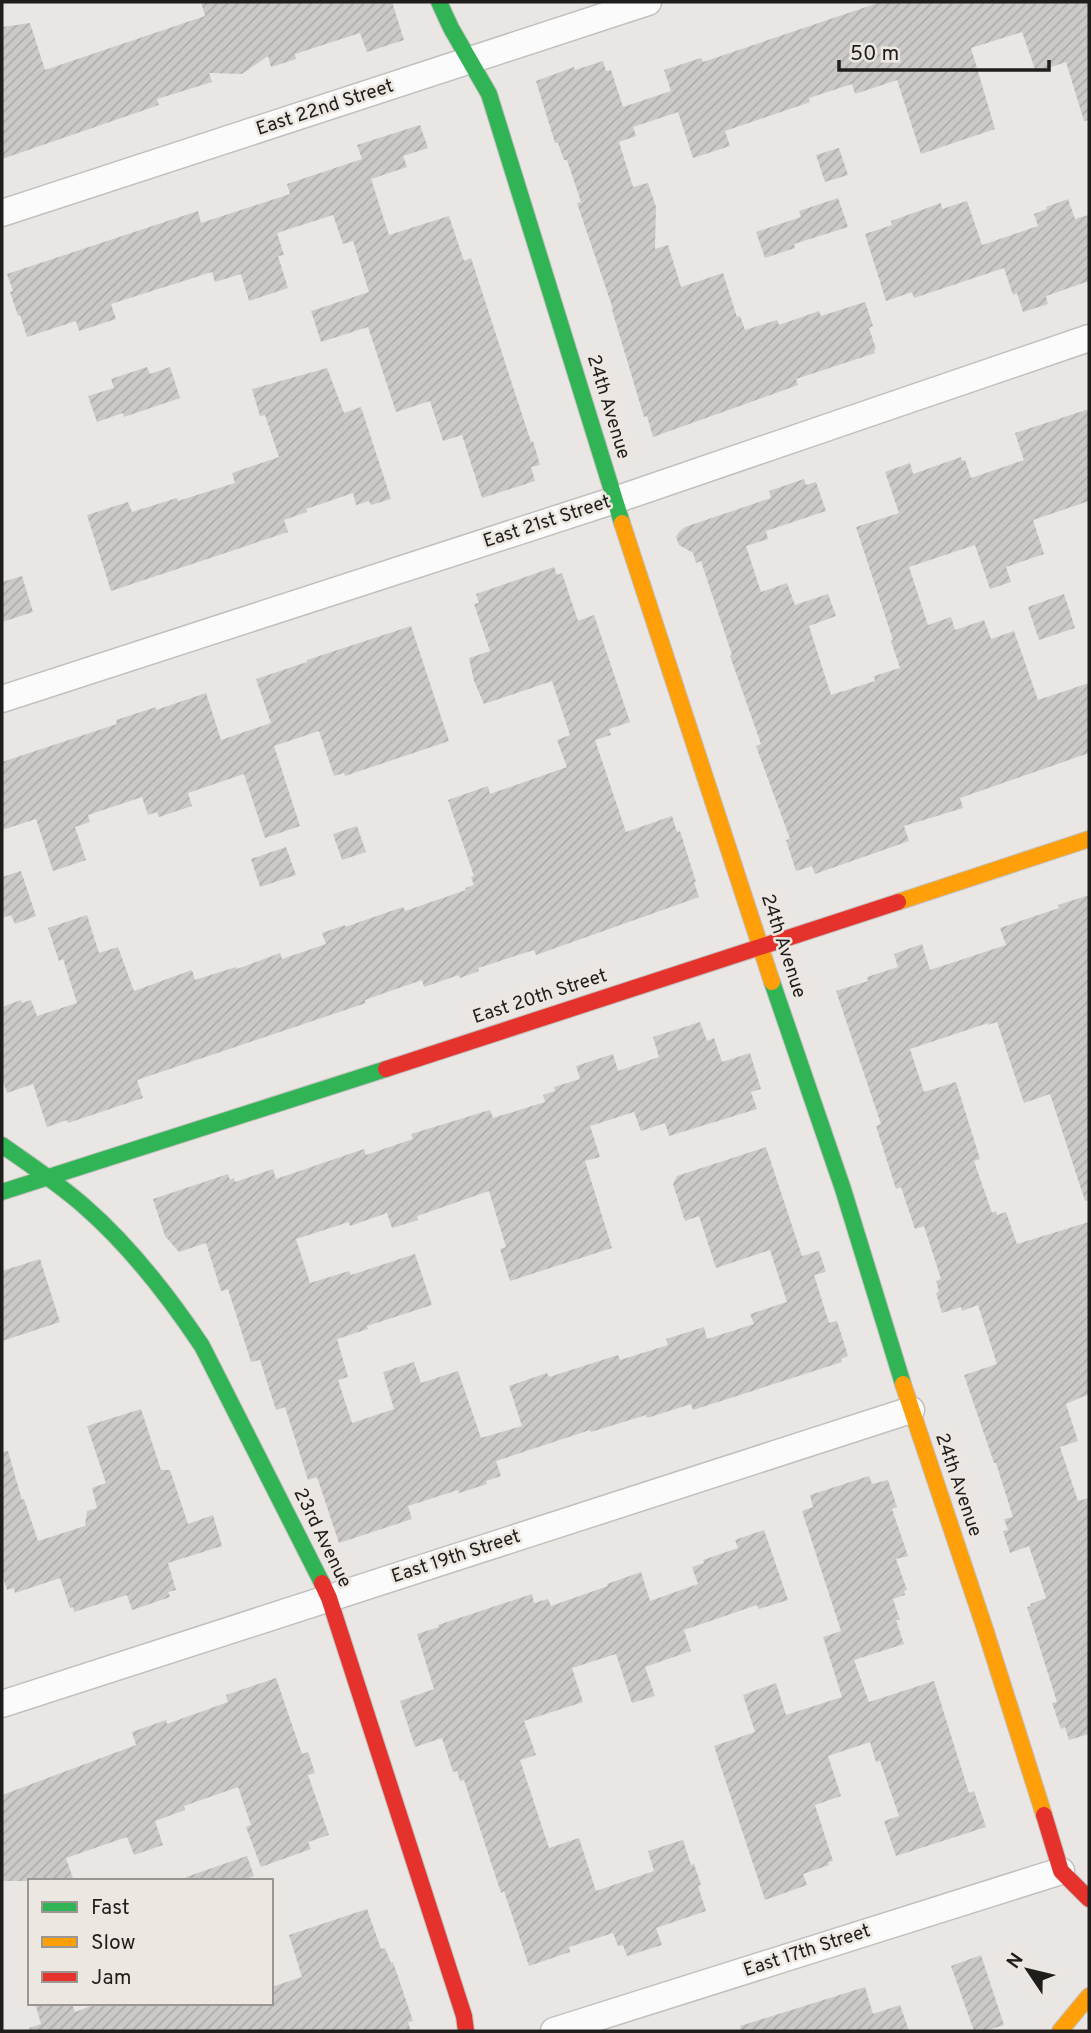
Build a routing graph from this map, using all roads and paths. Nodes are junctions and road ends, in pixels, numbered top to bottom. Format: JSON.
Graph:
{"nodes":[{"id":1,"x":439,"y":2,"type":"edge"},
{"id":2,"x":648,"y":2,"type":"edge"},
{"id":3,"x":471,"y":61,"type":"junction"},
{"id":4,"x":2,"y":214,"type":"edge"},
{"id":5,"x":1089,"y":338,"type":"edge"},
{"id":6,"x":615,"y":500,"type":"junction"},
{"id":7,"x":2,"y":699,"type":"edge"},
{"id":8,"x":1089,"y":839,"type":"edge"},
{"id":9,"x":761,"y":948,"type":"junction"},
{"id":10,"x":2,"y":1145,"type":"edge"},
{"id":11,"x":47,"y":1177,"type":"junction"},
{"id":12,"x":2,"y":1192,"type":"edge"},
{"id":13,"x":911,"y":1409,"type":"junction"},
{"id":14,"x":329,"y":1598,"type":"junction"},
{"id":15,"x":2,"y":1704,"type":"edge"},
{"id":16,"x":1061,"y":1871,"type":"junction"},
{"id":17,"x":1089,"y":1899,"type":"edge"},
{"id":18,"x":1089,"y":1996,"type":"edge"},
{"id":19,"x":466,"y":2031,"type":"edge"},
{"id":20,"x":554,"y":2031,"type":"edge"},
{"id":21,"x":1060,"y":2031,"type":"edge"}],
"edges":[{"from":1,"to":3,"type":"street","name":"24th Avenue"},
{"from":2,"to":3,"type":"street","name":"East 22nd Street"},
{"from":3,"to":4,"type":"street","name":"East 22nd Street"},
{"from":3,"to":6,"type":"street","name":"24th Avenue"},
{"from":5,"to":6,"type":"street","name":"East 21st Street"},
{"from":6,"to":7,"type":"street","name":"East 21st Street"},
{"from":6,"to":9,"type":"street","name":"24th Avenue"},
{"from":8,"to":9,"type":"street","name":"East 20th Street"},
{"from":9,"to":11,"type":"street","name":"East 20th Street"},
{"from":9,"to":13,"type":"street","name":"24th Avenue"},
{"from":10,"to":11,"type":"street","name":"23rd Avenue"},
{"from":11,"to":12,"type":"street","name":"East 20th Street"},
{"from":11,"to":14,"type":"street","name":"23rd Avenue"},
{"from":13,"to":14,"type":"street","name":"East 19th Street"},
{"from":13,"to":16,"type":"street","name":"24th Avenue"},
{"from":14,"to":15,"type":"street","name":"East 19th Street"},
{"from":14,"to":19,"type":"street","name":"23rd Avenue"},
{"from":16,"to":17,"type":"street","name":"24th Avenue"},
{"from":16,"to":20,"type":"street","name":"East 17th Street"},
{"from":18,"to":21,"type":"street"}]}
